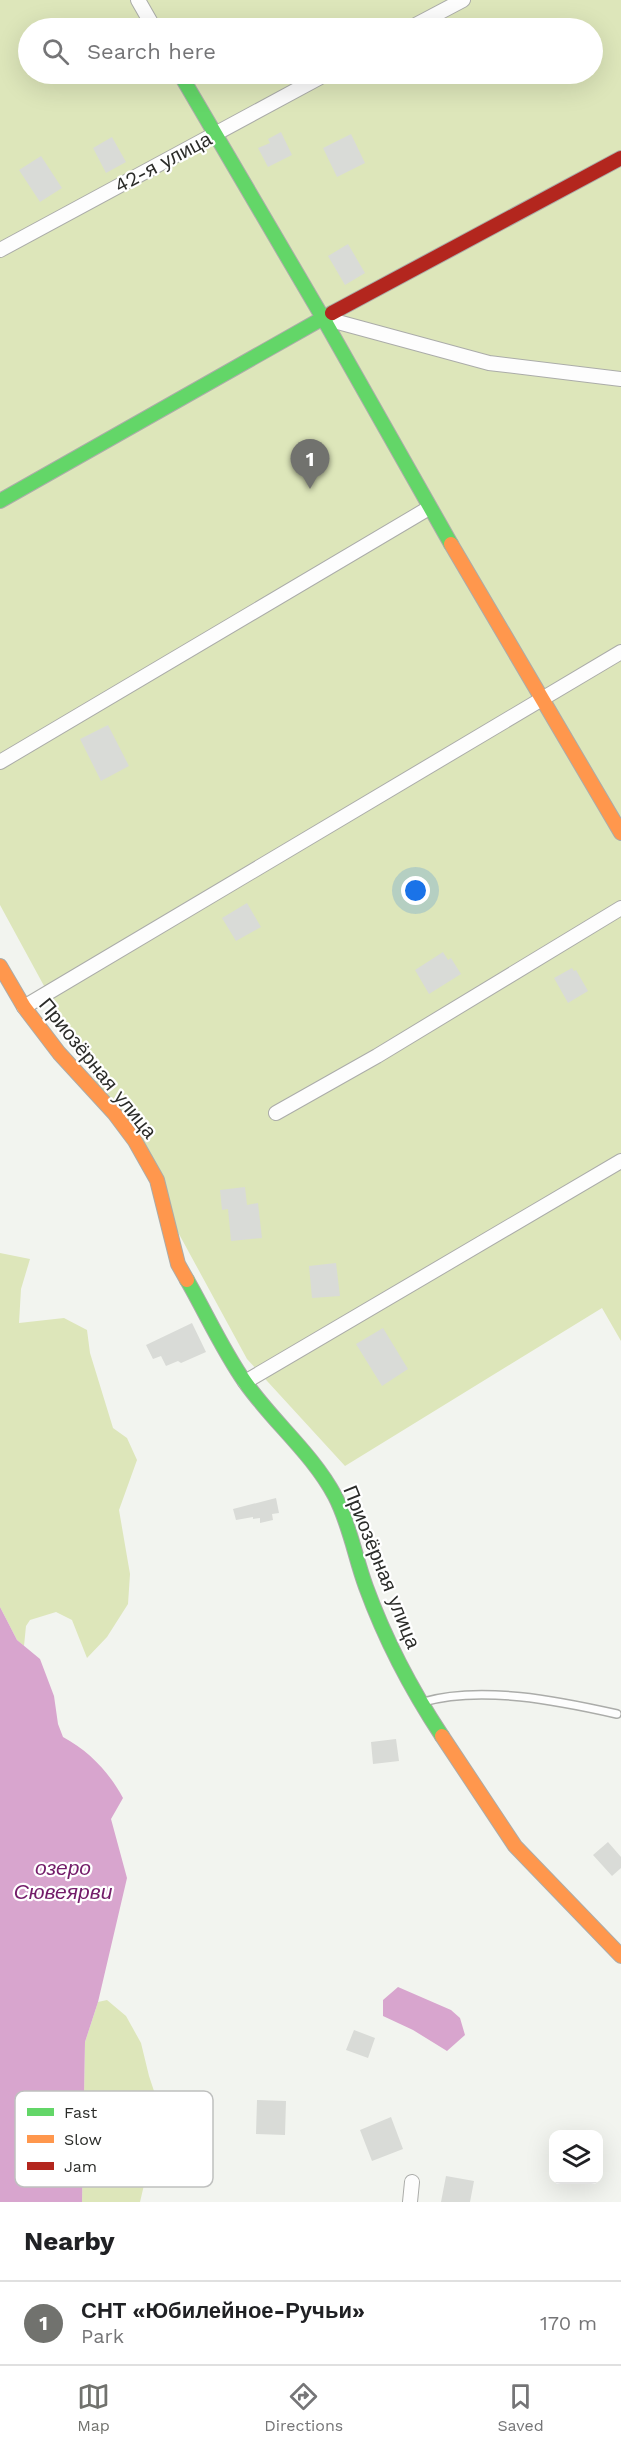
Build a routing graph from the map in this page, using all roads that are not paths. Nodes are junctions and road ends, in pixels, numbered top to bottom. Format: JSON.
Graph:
{"nodes":[{"id":1,"x":138,"y":0,"type":"edge"},
{"id":2,"x":463,"y":0,"type":"edge"},
{"id":3,"x":148,"y":18,"type":"edge"},
{"id":4,"x":429,"y":18,"type":"edge"},
{"id":5,"x":186,"y":84,"type":"edge"},
{"id":6,"x":307,"y":84,"type":"edge"},
{"id":7,"x":214,"y":134,"type":"junction"},
{"id":8,"x":621,"y":158,"type":"edge"},
{"id":9,"x":0,"y":250,"type":"edge"},
{"id":10,"x":323,"y":318,"type":"junction"},
{"id":11,"x":618,"y":377,"type":"edge"},
{"id":12,"x":0,"y":501,"type":"edge"},
{"id":13,"x":429,"y":508,"type":"junction"},
{"id":14,"x":621,"y":652,"type":"edge"},
{"id":15,"x":543,"y":698,"type":"junction"},
{"id":16,"x":0,"y":762,"type":"edge"},
{"id":17,"x":621,"y":834,"type":"edge"},
{"id":18,"x":621,"y":908,"type":"edge"},
{"id":19,"x":0,"y":966,"type":"edge"},
{"id":20,"x":24,"y":1006,"type":"junction"},
{"id":21,"x":276,"y":1113,"type":"dead end"},
{"id":22,"x":621,"y":1161,"type":"edge"},
{"id":23,"x":245,"y":1382,"type":"junction"},
{"id":24,"x":420,"y":1703,"type":"junction"},
{"id":25,"x":617,"y":1714,"type":"dead end"},
{"id":26,"x":621,"y":1956,"type":"edge"},
{"id":27,"x":412,"y":2182,"type":"dead end"},
{"id":28,"x":410,"y":2202,"type":"edge"}],
"edges":[{"from":1,"to":3,"type":"street"},
{"from":2,"to":4,"type":"street"},
{"from":5,"to":7,"type":"street"},
{"from":6,"to":7,"type":"street","name":"42-я улица"},
{"from":7,"to":9,"type":"street","name":"42-я улица"},
{"from":7,"to":10,"type":"street"},
{"from":8,"to":10,"type":"street"},
{"from":10,"to":11,"type":"street"},
{"from":10,"to":12,"type":"street"},
{"from":10,"to":13,"type":"street"},
{"from":13,"to":15,"type":"street"},
{"from":13,"to":16,"type":"street"},
{"from":14,"to":15,"type":"street"},
{"from":15,"to":17,"type":"street"},
{"from":15,"to":20,"type":"street"},
{"from":18,"to":21,"type":"street"},
{"from":19,"to":20,"type":"street","name":"Приозёрная улица"},
{"from":20,"to":23,"type":"street","name":"Приозёрная улица"},
{"from":22,"to":23,"type":"street"},
{"from":23,"to":24,"type":"street","name":"Приозёрная улица"},
{"from":24,"to":25,"type":"lane"},
{"from":24,"to":26,"type":"street","name":"Приозёрная улица"},
{"from":27,"to":28,"type":"street"}]}
